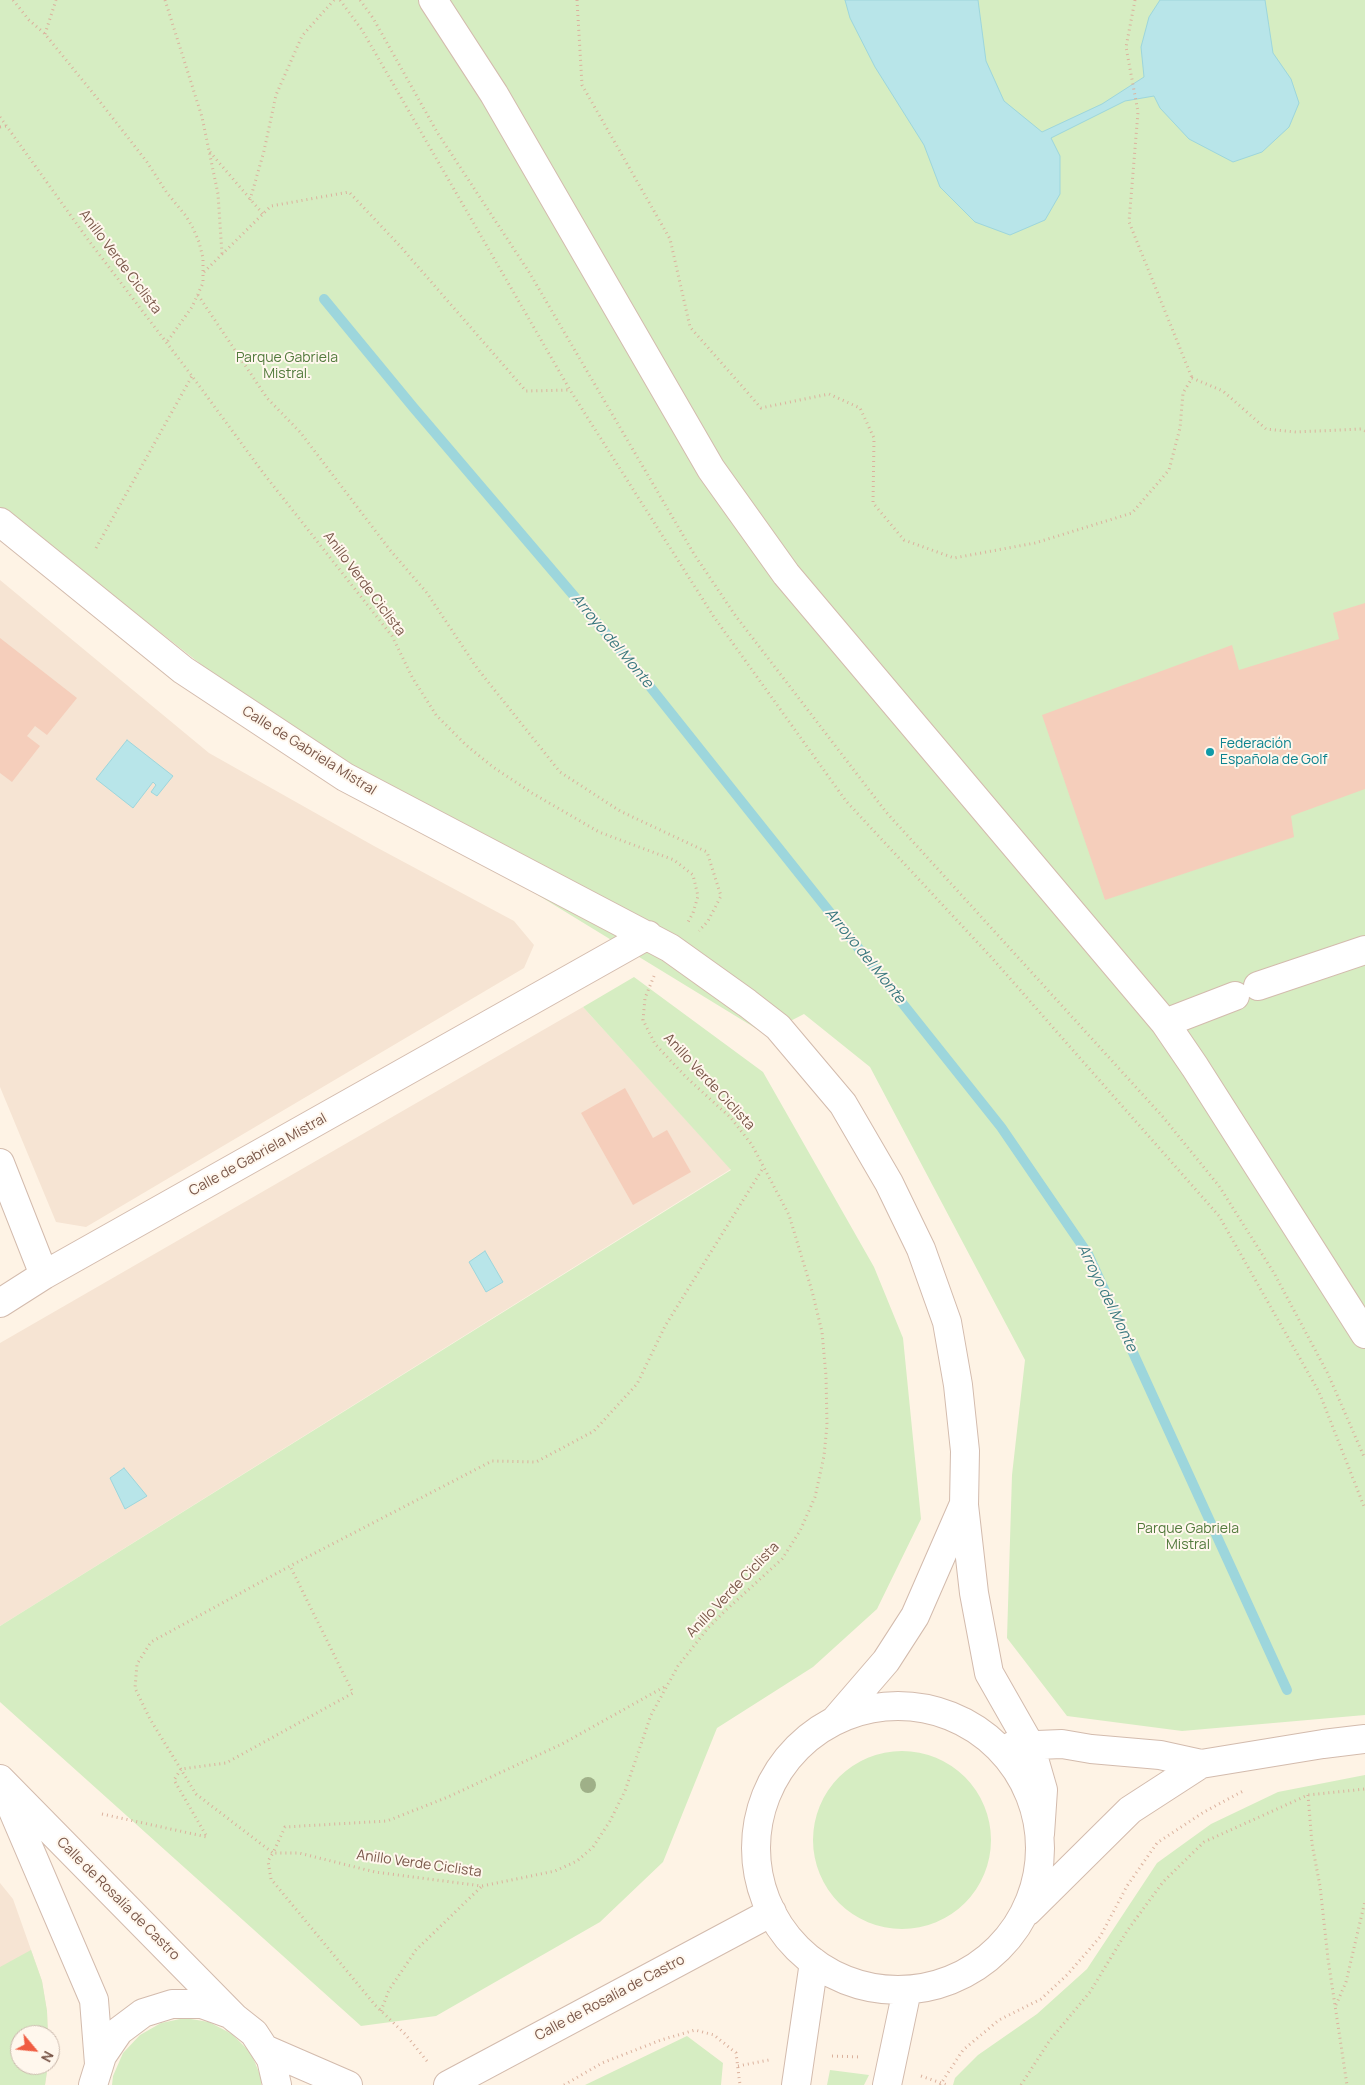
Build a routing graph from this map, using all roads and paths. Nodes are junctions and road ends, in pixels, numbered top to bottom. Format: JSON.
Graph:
{"nodes":[{"id":1,"x":13,"y":0,"type":"edge"},
{"id":2,"x":56,"y":0,"type":"edge"},
{"id":3,"x":165,"y":0,"type":"edge"},
{"id":4,"x":334,"y":0,"type":"edge"},
{"id":5,"x":340,"y":0,"type":"edge"},
{"id":6,"x":360,"y":0,"type":"edge"},
{"id":7,"x":433,"y":0,"type":"edge"},
{"id":8,"x":577,"y":0,"type":"edge"},
{"id":9,"x":1135,"y":0,"type":"edge"},
{"id":10,"x":45,"y":34,"type":"junction"},
{"id":11,"x":0,"y":117,"type":"edge"},
{"id":12,"x":6,"y":126,"type":"junction"},
{"id":13,"x":0,"y":127,"type":"edge"},
{"id":14,"x":209,"y":152,"type":"junction"},
{"id":15,"x":250,"y":200,"type":"junction"},
{"id":16,"x":263,"y":214,"type":"junction"},
{"id":17,"x":222,"y":254,"type":"junction"},
{"id":18,"x":204,"y":272,"type":"junction"},
{"id":19,"x":198,"y":295,"type":"junction"},
{"id":20,"x":167,"y":342,"type":"junction"},
{"id":21,"x":192,"y":376,"type":"junction"},
{"id":22,"x":1192,"y":378,"type":"junction"},
{"id":23,"x":570,"y":390,"type":"junction"},
{"id":24,"x":1365,"y":431,"type":"edge"},
{"id":25,"x":0,"y":522,"type":"edge"},
{"id":26,"x":96,"y":548,"type":"dead end"},
{"id":27,"x":666,"y":946,"type":"junction"},
{"id":28,"x":1365,"y":950,"type":"edge"},
{"id":29,"x":1165,"y":1023,"type":"junction"},
{"id":30,"x":0,"y":1163,"type":"edge"},
{"id":31,"x":763,"y":1168,"type":"junction"},
{"id":32,"x":44,"y":1275,"type":"junction"},
{"id":33,"x":0,"y":1303,"type":"edge"},
{"id":34,"x":1365,"y":1334,"type":"edge"},
{"id":35,"x":1365,"y":1459,"type":"edge"},
{"id":36,"x":964,"y":1505,"type":"junction"},
{"id":37,"x":1365,"y":1509,"type":"edge"},
{"id":38,"x":290,"y":1566,"type":"junction"},
{"id":39,"x":666,"y":1686,"type":"junction"},
{"id":40,"x":834,"y":1721,"type":"junction"},
{"id":41,"x":1365,"y":1739,"type":"edge"},
{"id":42,"x":1030,"y":1745,"type":"junction"},
{"id":43,"x":998,"y":1746,"type":"junction"},
{"id":44,"x":1202,"y":1764,"type":"junction"},
{"id":45,"x":181,"y":1769,"type":"junction"},
{"id":46,"x":0,"y":1779,"type":"edge"},
{"id":47,"x":1250,"y":1788,"type":"dead end"},
{"id":48,"x":1365,"y":1789,"type":"edge"},
{"id":49,"x":1308,"y":1795,"type":"junction"},
{"id":50,"x":102,"y":1814,"type":"dead end"},
{"id":51,"x":1040,"y":1834,"type":"junction"},
{"id":52,"x":273,"y":1853,"type":"junction"},
{"id":53,"x":482,"y":1886,"type":"junction"},
{"id":54,"x":1365,"y":1900,"type":"edge"},
{"id":55,"x":772,"y":1912,"type":"junction"},
{"id":56,"x":1022,"y":1917,"type":"junction"},
{"id":57,"x":814,"y":1962,"type":"junction"},
{"id":58,"x":907,"y":1990,"type":"junction"},
{"id":59,"x":1336,"y":2006,"type":"junction"},
{"id":60,"x":381,"y":2011,"type":"junction"},
{"id":61,"x":236,"y":2019,"type":"junction"},
{"id":62,"x":265,"y":2049,"type":"junction"},
{"id":63,"x":800,"y":2054,"type":"junction"},
{"id":64,"x":430,"y":2064,"type":"dead end"},
{"id":65,"x":738,"y":2066,"type":"junction"},
{"id":66,"x":890,"y":2074,"type":"edge"},
{"id":67,"x":96,"y":2075,"type":"edge"},
{"id":68,"x":940,"y":2084,"type":"edge"},
{"id":69,"x":277,"y":2085,"type":"edge"},
{"id":70,"x":348,"y":2085,"type":"edge"},
{"id":71,"x":448,"y":2085,"type":"edge"},
{"id":72,"x":564,"y":2085,"type":"edge"},
{"id":73,"x":740,"y":2085,"type":"edge"},
{"id":74,"x":796,"y":2085,"type":"edge"},
{"id":75,"x":946,"y":2085,"type":"edge"},
{"id":76,"x":1021,"y":2085,"type":"edge"},
{"id":77,"x":1347,"y":2085,"type":"edge"}],
"edges":[{"from":1,"to":10,"type":"path"},
{"from":2,"to":10,"type":"path"},
{"from":3,"to":14,"type":"path"},
{"from":4,"to":15,"type":"path"},
{"from":5,"to":23,"type":"path"},
{"from":6,"to":35,"type":"path"},
{"from":7,"to":29,"type":"street"},
{"from":8,"to":22,"type":"path"},
{"from":9,"to":22,"type":"path"},
{"from":10,"to":18,"type":"path"},
{"from":11,"to":12,"type":"path","name":"Anillo Verde Ciclista"},
{"from":12,"to":13,"type":"path"},
{"from":12,"to":20,"type":"path","name":"Anillo Verde Ciclista"},
{"from":14,"to":15,"type":"path"},
{"from":14,"to":17,"type":"path"},
{"from":15,"to":16,"type":"path"},
{"from":16,"to":17,"type":"path"},
{"from":16,"to":23,"type":"path"},
{"from":17,"to":18,"type":"path"},
{"from":18,"to":19,"type":"path"},
{"from":19,"to":20,"type":"path"},
{"from":19,"to":27,"type":"path"},
{"from":20,"to":21,"type":"path","name":"Anillo Verde Ciclista"},
{"from":21,"to":26,"type":"path"},
{"from":21,"to":27,"type":"path","name":"Anillo Verde Ciclista"},
{"from":22,"to":24,"type":"path"},
{"from":23,"to":37,"type":"path"},
{"from":25,"to":27,"type":"street","name":"Calle de Gabriela Mistral"},
{"from":27,"to":31,"type":"path","name":"Anillo Verde Ciclista"},
{"from":27,"to":32,"type":"street","name":"Calle de Gabriela Mistral"},
{"from":27,"to":36,"type":"street","name":"Calle de Gabriela Mistral"},
{"from":28,"to":29,"type":"street"},
{"from":29,"to":34,"type":"street"},
{"from":30,"to":32,"type":"street"},
{"from":31,"to":38,"type":"path"},
{"from":31,"to":39,"type":"path","name":"Anillo Verde Ciclista"},
{"from":32,"to":33,"type":"street","name":"Calle de Gabriela Mistral"},
{"from":36,"to":40,"type":"street","name":"Calle de Gabriela Mistral"},
{"from":36,"to":42,"type":"street","name":"Calle de Gabriela Mistral"},
{"from":38,"to":45,"type":"path"},
{"from":38,"to":45,"type":"path"},
{"from":39,"to":52,"type":"path"},
{"from":39,"to":53,"type":"path","name":"Anillo Verde Ciclista"},
{"from":40,"to":43,"type":"street"},
{"from":40,"to":55,"type":"street"},
{"from":41,"to":44,"type":"street"},
{"from":42,"to":43,"type":"street"},
{"from":42,"to":44,"type":"street"},
{"from":42,"to":51,"type":"street","name":"Calle de Gabriela Mistral"},
{"from":43,"to":51,"type":"street"},
{"from":44,"to":56,"type":"street"},
{"from":45,"to":50,"type":"path"},
{"from":45,"to":52,"type":"path"},
{"from":46,"to":61,"type":"street","name":"Calle de Rosalía de Castro"},
{"from":46,"to":67,"type":"street","name":"Calle de Rosalía de Castro"},
{"from":47,"to":68,"type":"path"},
{"from":48,"to":49,"type":"path"},
{"from":49,"to":59,"type":"path"},
{"from":49,"to":76,"type":"path"},
{"from":51,"to":56,"type":"street"},
{"from":52,"to":53,"type":"path","name":"Anillo Verde Ciclista"},
{"from":52,"to":60,"type":"path"},
{"from":53,"to":60,"type":"path"},
{"from":54,"to":59,"type":"path"},
{"from":55,"to":57,"type":"street"},
{"from":55,"to":71,"type":"street","name":"Calle de Rosalía de Castro"},
{"from":56,"to":58,"type":"street"},
{"from":57,"to":58,"type":"street"},
{"from":57,"to":63,"type":"street"},
{"from":58,"to":66,"type":"street"},
{"from":59,"to":77,"type":"path"},
{"from":60,"to":64,"type":"path"},
{"from":61,"to":62,"type":"street"},
{"from":61,"to":67,"type":"street"},
{"from":62,"to":69,"type":"street"},
{"from":62,"to":70,"type":"street"},
{"from":63,"to":65,"type":"path"},
{"from":63,"to":66,"type":"path"},
{"from":63,"to":74,"type":"street"},
{"from":65,"to":72,"type":"path"},
{"from":65,"to":73,"type":"path"},
{"from":66,"to":68,"type":"path"},
{"from":68,"to":75,"type":"path"}]}
